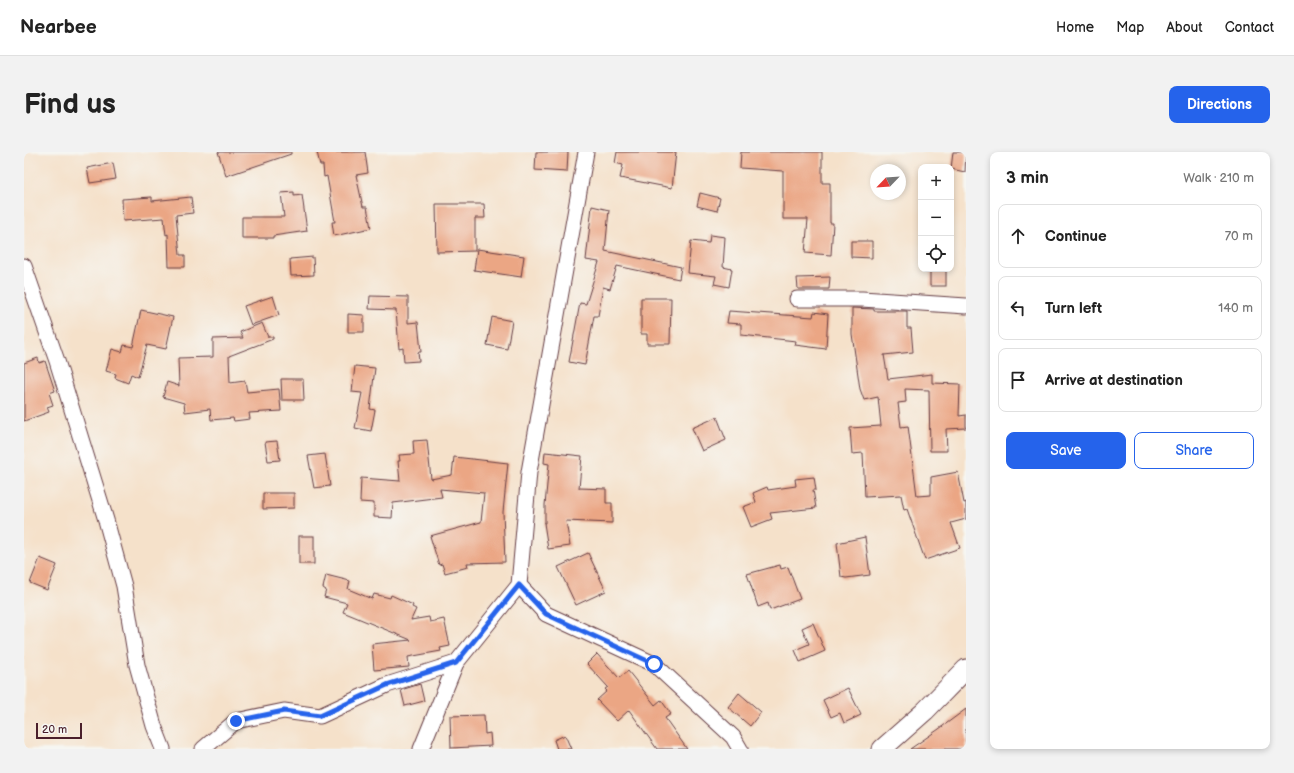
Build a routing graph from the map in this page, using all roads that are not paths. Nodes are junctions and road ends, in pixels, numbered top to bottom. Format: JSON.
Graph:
{"nodes":[{"id":1,"x":586,"y":152,"type":"edge"},
{"id":2,"x":24,"y":266,"type":"edge"},
{"id":3,"x":797,"y":299,"type":"dead end"},
{"id":4,"x":966,"y":306,"type":"edge"},
{"id":5,"x":519,"y":585,"type":"junction"},
{"id":6,"x":456,"y":663,"type":"junction"},
{"id":7,"x":966,"y":669,"type":"edge"},
{"id":8,"x":163,"y":749,"type":"edge"},
{"id":9,"x":203,"y":749,"type":"edge"},
{"id":10,"x":421,"y":749,"type":"edge"},
{"id":11,"x":740,"y":749,"type":"edge"},
{"id":12,"x":882,"y":749,"type":"edge"}],
"edges":[{"from":1,"to":5,"type":"street"},
{"from":2,"to":8,"type":"street"},
{"from":3,"to":4,"type":"street"},
{"from":5,"to":6,"type":"street"},
{"from":5,"to":11,"type":"street"},
{"from":6,"to":9,"type":"street"},
{"from":6,"to":10,"type":"street"},
{"from":7,"to":12,"type":"street"}]}
